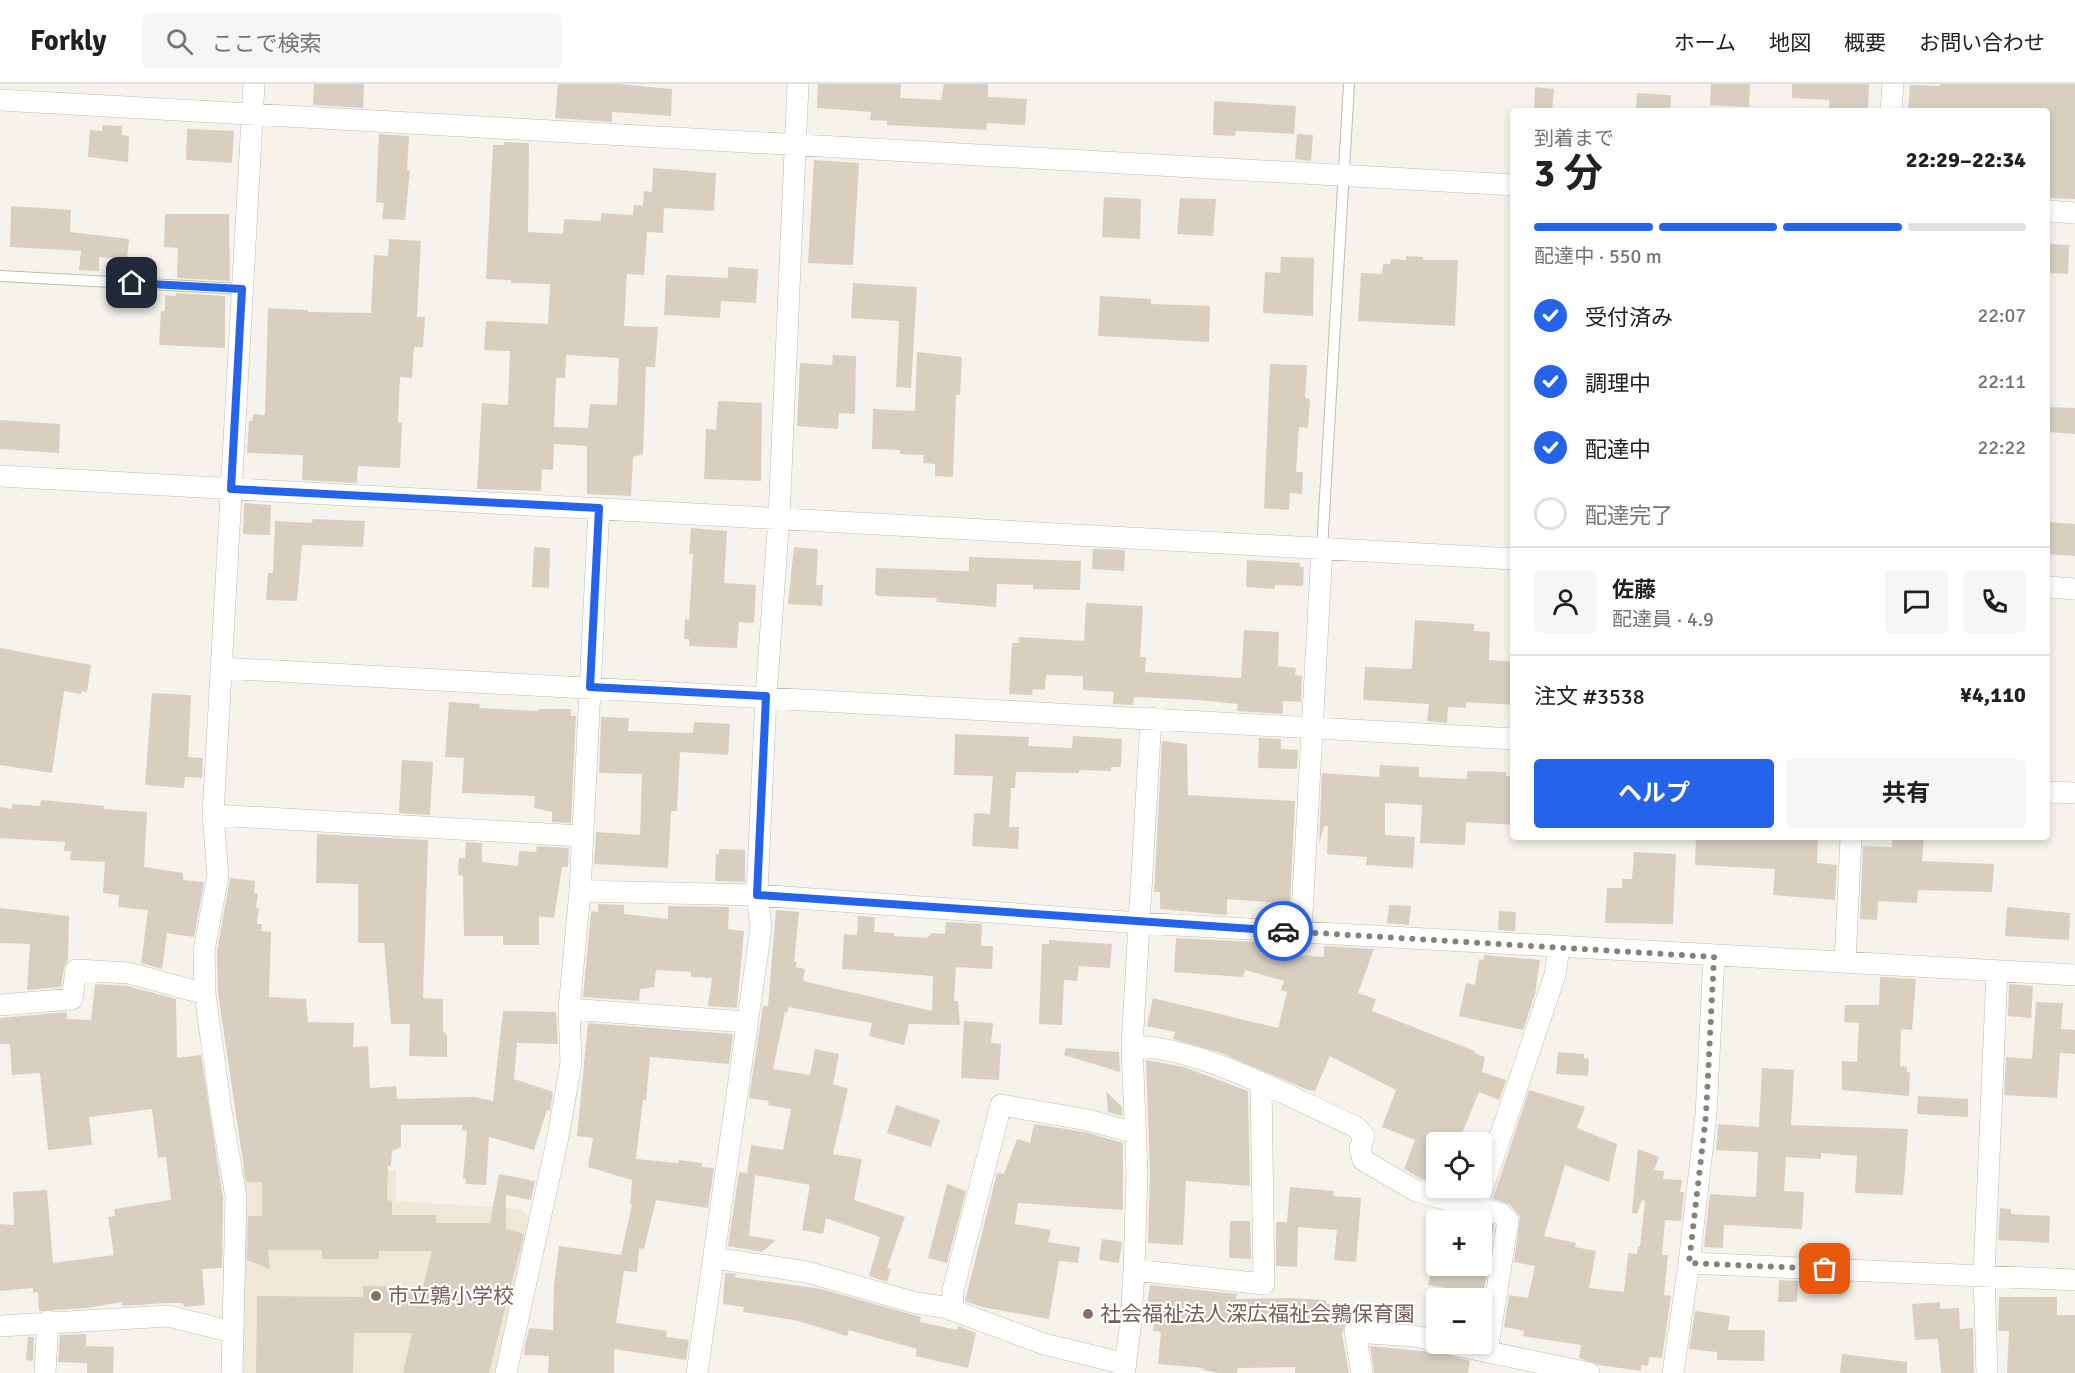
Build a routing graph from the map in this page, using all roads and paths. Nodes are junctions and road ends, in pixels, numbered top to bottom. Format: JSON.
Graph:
{"nodes":[{"id":1,"x":255,"y":84,"type":"edge"},
{"id":2,"x":798,"y":84,"type":"edge"},
{"id":3,"x":1349,"y":84,"type":"edge"},
{"id":4,"x":1893,"y":84,"type":"edge"},
{"id":5,"x":0,"y":100,"type":"edge"},
{"id":6,"x":1892,"y":108,"type":"edge"},
{"id":7,"x":253,"y":115,"type":"junction"},
{"id":8,"x":794,"y":143,"type":"junction"},
{"id":9,"x":1343,"y":177,"type":"junction"},
{"id":10,"x":1510,"y":185,"type":"edge"},
{"id":11,"x":2050,"y":211,"type":"edge"},
{"id":12,"x":2075,"y":213,"type":"edge"},
{"id":13,"x":0,"y":276,"type":"edge"},
{"id":14,"x":242,"y":289,"type":"junction"},
{"id":15,"x":0,"y":476,"type":"edge"},
{"id":16,"x":231,"y":489,"type":"junction"},
{"id":17,"x":599,"y":508,"type":"junction"},
{"id":18,"x":779,"y":517,"type":"junction"},
{"id":19,"x":1322,"y":549,"type":"junction"},
{"id":20,"x":1510,"y":559,"type":"edge"},
{"id":21,"x":2050,"y":587,"type":"edge"},
{"id":22,"x":2075,"y":589,"type":"edge"},
{"id":23,"x":221,"y":668,"type":"junction"},
{"id":24,"x":590,"y":687,"type":"junction"},
{"id":25,"x":766,"y":696,"type":"junction"},
{"id":26,"x":1151,"y":718,"type":"junction"},
{"id":27,"x":1312,"y":728,"type":"junction"},
{"id":28,"x":1510,"y":739,"type":"edge"},
{"id":29,"x":2050,"y":792,"type":"edge"},
{"id":30,"x":2075,"y":793,"type":"edge"},
{"id":31,"x":213,"y":815,"type":"junction"},
{"id":32,"x":581,"y":836,"type":"junction"},
{"id":33,"x":1851,"y":840,"type":"edge"},
{"id":34,"x":580,"y":891,"type":"junction"},
{"id":35,"x":757,"y":895,"type":"junction"},
{"id":36,"x":1140,"y":923,"type":"junction"},
{"id":37,"x":1301,"y":932,"type":"junction"},
{"id":38,"x":1559,"y":948,"type":"junction"},
{"id":39,"x":1714,"y":957,"type":"junction"},
{"id":40,"x":1845,"y":962,"type":"junction"},
{"id":41,"x":1997,"y":971,"type":"junction"},
{"id":42,"x":2075,"y":975,"type":"edge"},
{"id":43,"x":206,"y":994,"type":"junction"},
{"id":44,"x":0,"y":1005,"type":"edge"},
{"id":45,"x":569,"y":1009,"type":"junction"},
{"id":46,"x":747,"y":1022,"type":"junction"},
{"id":47,"x":1132,"y":1046,"type":"junction"},
{"id":48,"x":1261,"y":1085,"type":"junction"},
{"id":49,"x":1135,"y":1132,"type":"junction"},
{"id":50,"x":1476,"y":1208,"type":"junction"},
{"id":51,"x":714,"y":1258,"type":"junction"},
{"id":52,"x":1689,"y":1263,"type":"junction"},
{"id":53,"x":1134,"y":1270,"type":"junction"},
{"id":54,"x":1984,"y":1275,"type":"junction"},
{"id":55,"x":2075,"y":1280,"type":"edge"},
{"id":56,"x":952,"y":1310,"type":"junction"},
{"id":57,"x":48,"y":1321,"type":"junction"},
{"id":58,"x":1492,"y":1321,"type":"edge"},
{"id":59,"x":0,"y":1326,"type":"edge"},
{"id":60,"x":233,"y":1332,"type":"junction"},
{"id":61,"x":1426,"y":1339,"type":"edge"},
{"id":62,"x":1492,"y":1353,"type":"edge"},
{"id":63,"x":1125,"y":1369,"type":"edge"},
{"id":64,"x":45,"y":1373,"type":"edge"},
{"id":65,"x":232,"y":1373,"type":"edge"},
{"id":66,"x":506,"y":1373,"type":"edge"},
{"id":67,"x":697,"y":1373,"type":"edge"},
{"id":68,"x":1362,"y":1373,"type":"edge"},
{"id":69,"x":1589,"y":1373,"type":"edge"},
{"id":70,"x":1673,"y":1373,"type":"edge"},
{"id":71,"x":1987,"y":1373,"type":"edge"}],
"edges":[{"from":1,"to":7,"type":"street"},
{"from":2,"to":8,"type":"street"},
{"from":3,"to":9,"type":"lane"},
{"from":4,"to":6,"type":"street"},
{"from":5,"to":7,"type":"street"},
{"from":7,"to":8,"type":"street"},
{"from":7,"to":14,"type":"street"},
{"from":8,"to":9,"type":"street"},
{"from":8,"to":18,"type":"street"},
{"from":9,"to":10,"type":"street"},
{"from":9,"to":19,"type":"lane"},
{"from":11,"to":12,"type":"street"},
{"from":13,"to":14,"type":"lane"},
{"from":14,"to":16,"type":"street"},
{"from":15,"to":16,"type":"street"},
{"from":16,"to":17,"type":"street"},
{"from":16,"to":23,"type":"street"},
{"from":17,"to":18,"type":"street"},
{"from":17,"to":24,"type":"street"},
{"from":18,"to":19,"type":"street"},
{"from":18,"to":25,"type":"street"},
{"from":19,"to":20,"type":"street"},
{"from":19,"to":27,"type":"street"},
{"from":21,"to":22,"type":"street"},
{"from":23,"to":24,"type":"street"},
{"from":23,"to":31,"type":"street"},
{"from":24,"to":25,"type":"street"},
{"from":24,"to":32,"type":"street"},
{"from":25,"to":26,"type":"street"},
{"from":25,"to":35,"type":"street"},
{"from":26,"to":27,"type":"street"},
{"from":26,"to":36,"type":"street"},
{"from":27,"to":28,"type":"street"},
{"from":27,"to":37,"type":"street"},
{"from":29,"to":30,"type":"street"},
{"from":31,"to":32,"type":"street"},
{"from":31,"to":43,"type":"street"},
{"from":32,"to":34,"type":"street"},
{"from":33,"to":40,"type":"street"},
{"from":34,"to":35,"type":"street"},
{"from":34,"to":45,"type":"street"},
{"from":35,"to":36,"type":"street"},
{"from":35,"to":46,"type":"street"},
{"from":36,"to":37,"type":"street"},
{"from":36,"to":47,"type":"street"},
{"from":37,"to":38,"type":"street"},
{"from":38,"to":39,"type":"street"},
{"from":38,"to":50,"type":"street"},
{"from":39,"to":40,"type":"street"},
{"from":39,"to":52,"type":"street"},
{"from":40,"to":41,"type":"street"},
{"from":41,"to":42,"type":"street"},
{"from":41,"to":54,"type":"street"},
{"from":43,"to":44,"type":"street"},
{"from":43,"to":60,"type":"street"},
{"from":45,"to":46,"type":"street"},
{"from":45,"to":66,"type":"street"},
{"from":46,"to":51,"type":"street"},
{"from":47,"to":48,"type":"street"},
{"from":47,"to":49,"type":"street"},
{"from":48,"to":50,"type":"street"},
{"from":48,"to":53,"type":"street"},
{"from":49,"to":53,"type":"street"},
{"from":49,"to":56,"type":"street"},
{"from":50,"to":58,"type":"street"},
{"from":51,"to":56,"type":"street"},
{"from":51,"to":67,"type":"street"},
{"from":52,"to":54,"type":"street"},
{"from":52,"to":70,"type":"street"},
{"from":53,"to":63,"type":"street"},
{"from":54,"to":55,"type":"street"},
{"from":54,"to":71,"type":"street"},
{"from":56,"to":63,"type":"street"},
{"from":57,"to":59,"type":"street"},
{"from":57,"to":60,"type":"street"},
{"from":57,"to":64,"type":"street"},
{"from":60,"to":65,"type":"street"},
{"from":61,"to":68,"type":"street"},
{"from":62,"to":69,"type":"street"}]}
